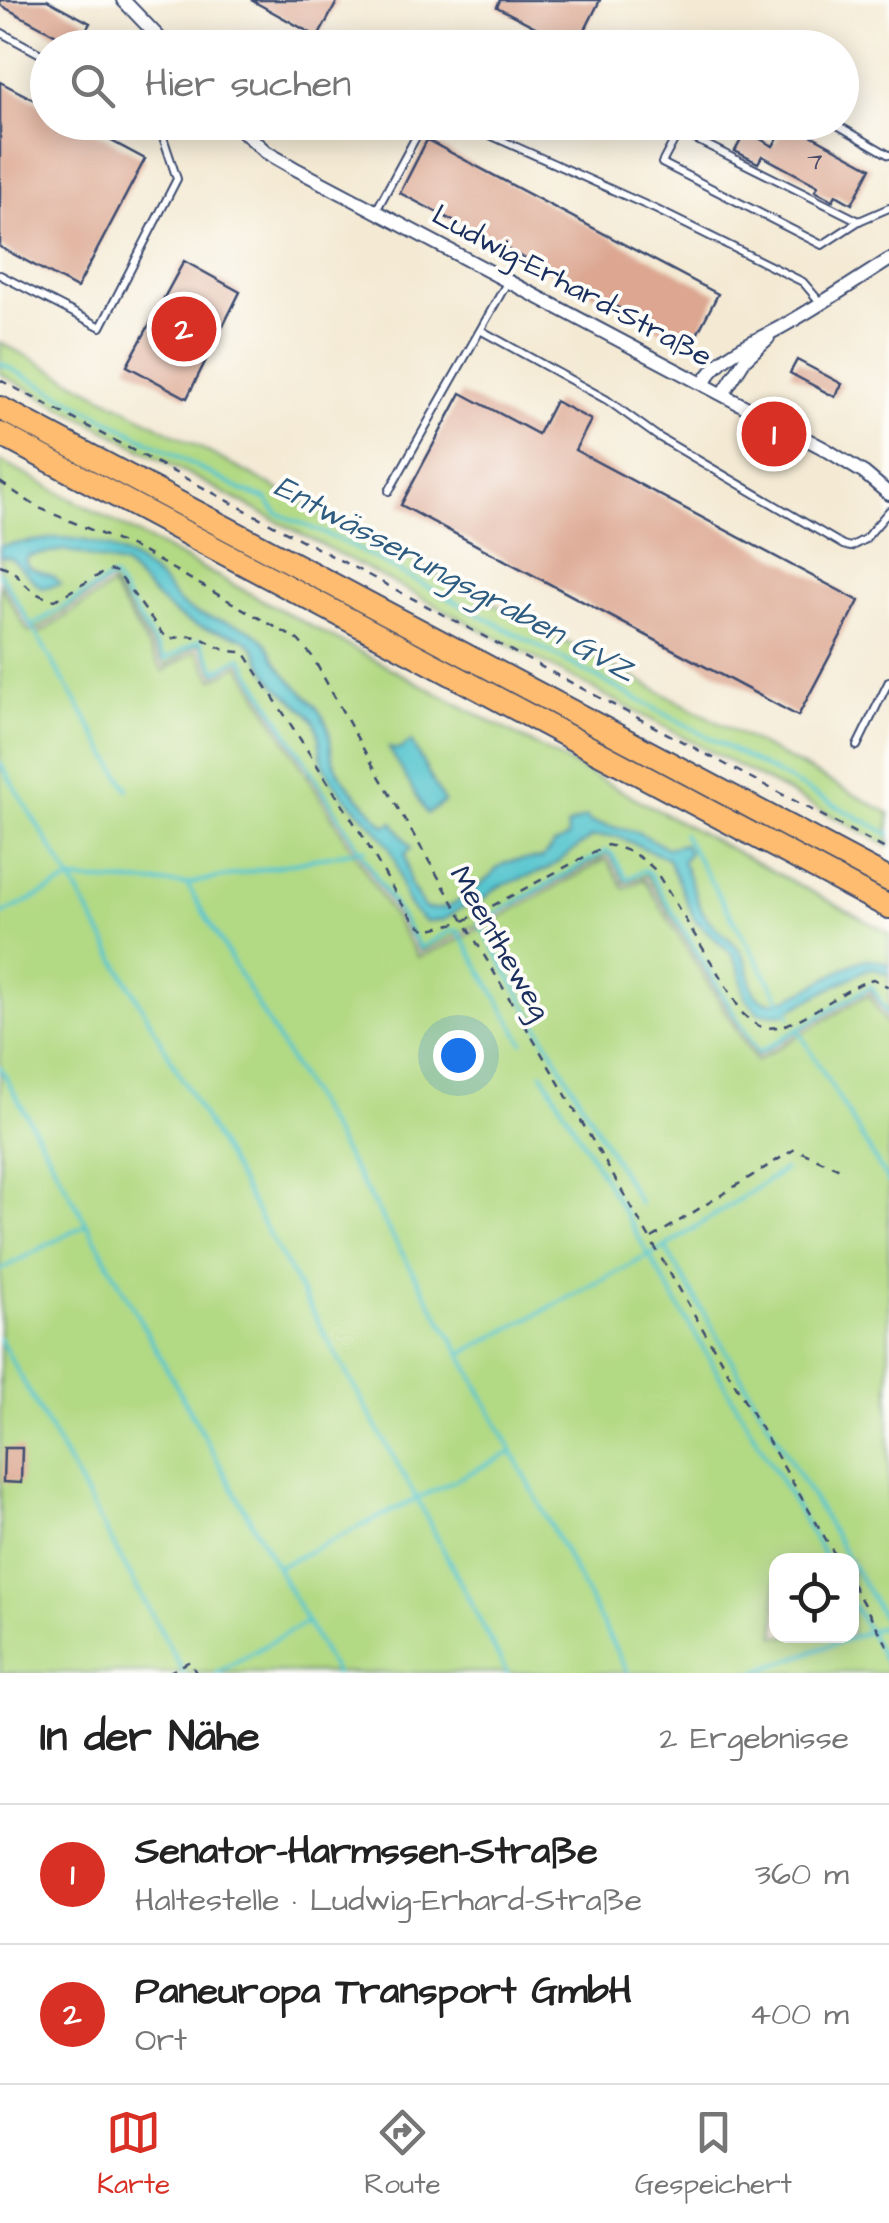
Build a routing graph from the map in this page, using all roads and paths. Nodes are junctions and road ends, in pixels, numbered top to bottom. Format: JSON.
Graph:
{"nodes":[{"id":1,"x":123,"y":0,"type":"edge"},
{"id":2,"x":154,"y":30,"type":"edge"},
{"id":3,"x":0,"y":32,"type":"edge"},
{"id":4,"x":30,"y":48,"type":"edge"},
{"id":5,"x":859,"y":137,"type":"edge"},
{"id":6,"x":164,"y":140,"type":"edge"},
{"id":7,"x":253,"y":140,"type":"edge"},
{"id":8,"x":414,"y":140,"type":"edge"},
{"id":9,"x":501,"y":140,"type":"edge"},
{"id":10,"x":674,"y":140,"type":"edge"},
{"id":11,"x":697,"y":140,"type":"edge"},
{"id":12,"x":889,"y":154,"type":"edge"},
{"id":13,"x":889,"y":208,"type":"edge"},
{"id":14,"x":376,"y":211,"type":"junction"},
{"id":15,"x":859,"y":222,"type":"junction"},
{"id":16,"x":889,"y":260,"type":"edge"},
{"id":17,"x":0,"y":275,"type":"edge"},
{"id":18,"x":508,"y":280,"type":"junction"},
{"id":19,"x":821,"y":303,"type":"junction"},
{"id":20,"x":782,"y":327,"type":"junction"},
{"id":21,"x":482,"y":331,"type":"junction"},
{"id":22,"x":0,"y":380,"type":"edge"},
{"id":23,"x":703,"y":384,"type":"junction"},
{"id":24,"x":723,"y":394,"type":"junction"},
{"id":25,"x":0,"y":408,"type":"edge"},
{"id":26,"x":0,"y":434,"type":"edge"},
{"id":27,"x":0,"y":482,"type":"edge"},
{"id":28,"x":388,"y":491,"type":"dead end"},
{"id":29,"x":889,"y":494,"type":"edge"},
{"id":30,"x":889,"y":511,"type":"edge"},
{"id":31,"x":0,"y":565,"type":"edge"},
{"id":32,"x":889,"y":681,"type":"edge"},
{"id":33,"x":857,"y":746,"type":"dead end"},
{"id":34,"x":889,"y":851,"type":"edge"},
{"id":35,"x":889,"y":880,"type":"edge"},
{"id":36,"x":889,"y":907,"type":"edge"},
{"id":37,"x":464,"y":921,"type":"junction"},
{"id":38,"x":889,"y":987,"type":"edge"},
{"id":39,"x":842,"y":1170,"type":"dead end"},
{"id":40,"x":650,"y":1238,"type":"junction"},
{"id":41,"x":834,"y":1553,"type":"edge"},
{"id":42,"x":859,"y":1596,"type":"edge"},
{"id":43,"x":889,"y":1648,"type":"edge"},
{"id":44,"x":168,"y":1673,"type":"edge"},
{"id":45,"x":196,"y":1673,"type":"edge"}],
"edges":[{"from":1,"to":2,"type":"street"},
{"from":3,"to":4,"type":"lane"},
{"from":5,"to":12,"type":"lane"},
{"from":6,"to":17,"type":"lane"},
{"from":7,"to":14,"type":"street","name":"Ludwig-Erhard-Straße"},
{"from":8,"to":14,"type":"lane"},
{"from":9,"to":19,"type":"lane"},
{"from":10,"to":15,"type":"lane"},
{"from":11,"to":15,"type":"lane"},
{"from":13,"to":15,"type":"lane"},
{"from":14,"to":18,"type":"street","name":"Ludwig-Erhard-Straße"},
{"from":16,"to":19,"type":"street"},
{"from":18,"to":21,"type":"lane"},
{"from":18,"to":23,"type":"street","name":"Ludwig-Erhard-Straße"},
{"from":19,"to":20,"type":"street"},
{"from":20,"to":23,"type":"street"},
{"from":20,"to":24,"type":"street"},
{"from":21,"to":28,"type":"lane"},
{"from":21,"to":30,"type":"lane"},
{"from":22,"to":34,"type":"path"},
{"from":23,"to":24,"type":"street","name":"Ludwig-Erhard-Straße"},
{"from":24,"to":29,"type":"street","name":"Ludwig-Erhard-Straße"},
{"from":25,"to":35,"type":"highway"},
{"from":26,"to":36,"type":"highway"},
{"from":27,"to":37,"type":"path","name":"Meentheweg"},
{"from":31,"to":37,"type":"path"},
{"from":32,"to":33,"type":"lane"},
{"from":37,"to":38,"type":"path"},
{"from":37,"to":40,"type":"path","name":"Meentheweg"},
{"from":39,"to":40,"type":"path"},
{"from":40,"to":41,"type":"path","name":"Meentheweg"},
{"from":42,"to":43,"type":"path"},
{"from":44,"to":45,"type":"path"}]}
